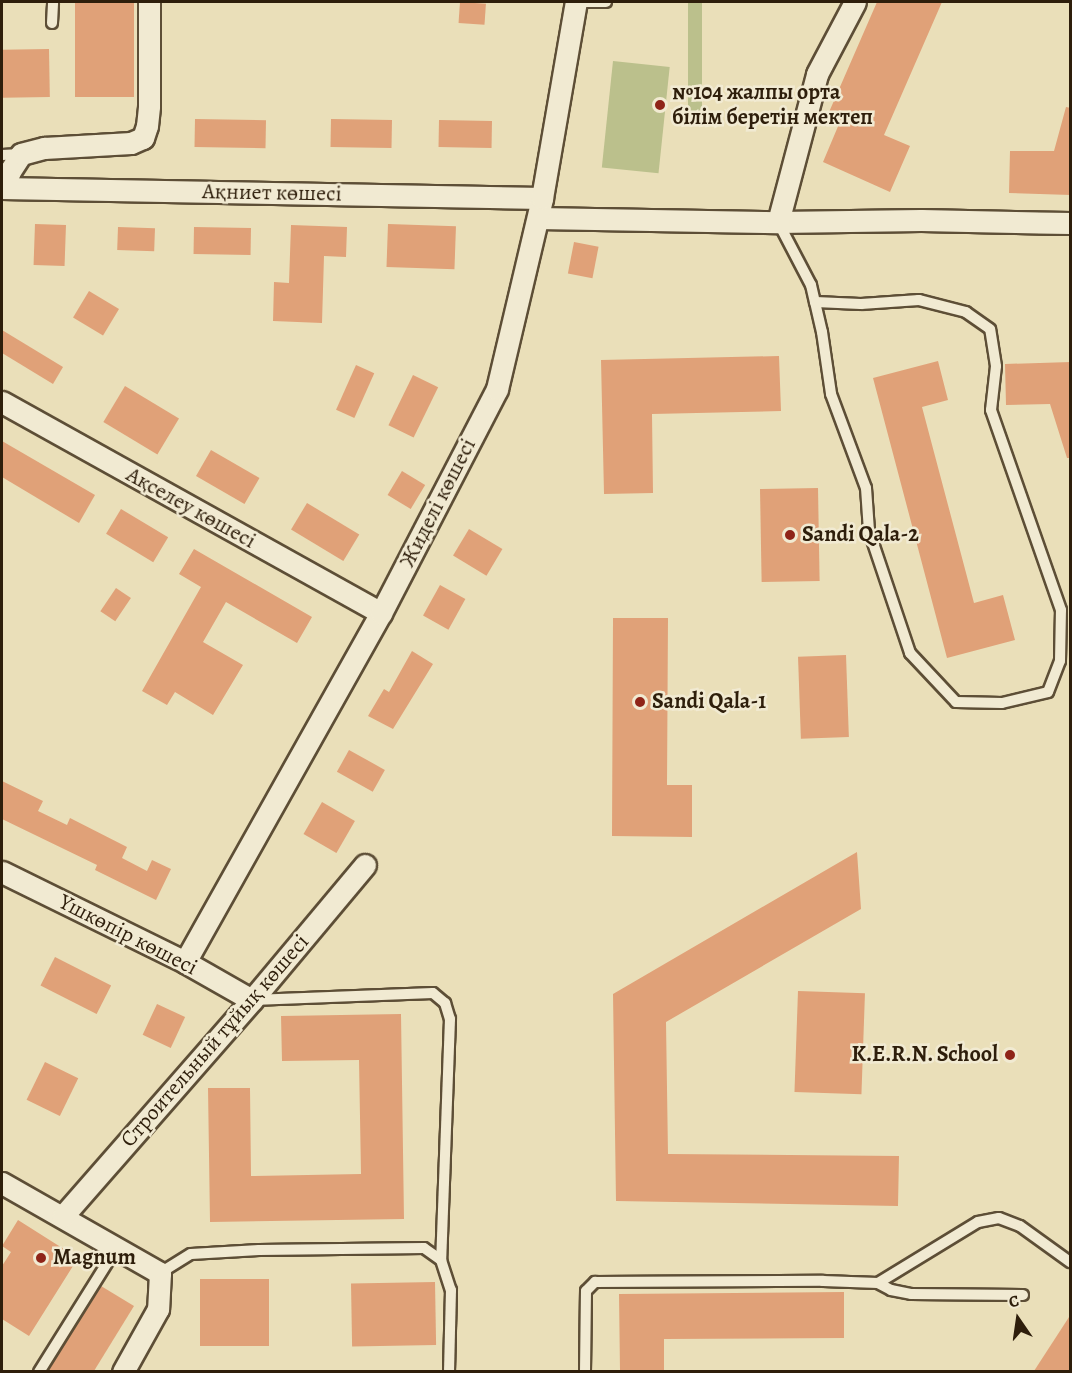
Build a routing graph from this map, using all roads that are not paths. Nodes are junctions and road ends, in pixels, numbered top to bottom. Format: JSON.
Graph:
{"nodes":[{"id":1,"x":53,"y":2,"type":"edge"},
{"id":2,"x":148,"y":2,"type":"edge"},
{"id":3,"x":576,"y":2,"type":"edge"},
{"id":4,"x":606,"y":2,"type":"edge"},
{"id":5,"x":855,"y":2,"type":"edge"},
{"id":6,"x":52,"y":22,"type":"dead end"},
{"id":7,"x":11,"y":154,"type":"edge"},
{"id":8,"x":3,"y":188,"type":"edge"},
{"id":9,"x":540,"y":208,"type":"junction"},
{"id":10,"x":778,"y":222,"type":"junction"},
{"id":11,"x":1071,"y":223,"type":"edge"},
{"id":12,"x":815,"y":302,"type":"junction"},
{"id":13,"x":2,"y":402,"type":"edge"},
{"id":14,"x":381,"y":613,"type":"junction"},
{"id":15,"x":365,"y":865,"type":"dead end"},
{"id":16,"x":2,"y":872,"type":"edge"},
{"id":17,"x":185,"y":962,"type":"junction"},
{"id":18,"x":252,"y":1000,"type":"junction"},
{"id":19,"x":2,"y":1183,"type":"edge"},
{"id":20,"x":63,"y":1216,"type":"junction"},
{"id":21,"x":117,"y":1246,"type":"junction"},
{"id":22,"x":441,"y":1260,"type":"junction"},
{"id":23,"x":1071,"y":1262,"type":"edge"},
{"id":24,"x":160,"y":1273,"type":"junction"},
{"id":25,"x":878,"y":1283,"type":"junction"},
{"id":26,"x":1023,"y":1294,"type":"dead end"},
{"id":27,"x":39,"y":1371,"type":"edge"},
{"id":28,"x":123,"y":1371,"type":"edge"},
{"id":29,"x":449,"y":1371,"type":"edge"},
{"id":30,"x":585,"y":1371,"type":"edge"}],
"edges":[{"from":1,"to":6,"type":"lane"},
{"from":2,"to":7,"type":"street"},
{"from":3,"to":4,"type":"lane"},
{"from":3,"to":9,"type":"street","name":"Жиделі көшесі"},
{"from":5,"to":10,"type":"street"},
{"from":7,"to":8,"type":"street"},
{"from":8,"to":9,"type":"street","name":"Ақниет көшесі"},
{"from":9,"to":10,"type":"street","name":"Ақниет көшесі"},
{"from":9,"to":14,"type":"street","name":"Жиделі көшесі"},
{"from":10,"to":11,"type":"street","name":"Ақниет көшесі"},
{"from":10,"to":12,"type":"lane"},
{"from":12,"to":12,"type":"lane"},
{"from":13,"to":14,"type":"street","name":"Ақселеу көшесі"},
{"from":14,"to":17,"type":"street","name":"Жиделі көшесі"},
{"from":15,"to":18,"type":"street","name":"Строительный тұйық көшесі"},
{"from":16,"to":17,"type":"street","name":"Үшкөпір көшесі"},
{"from":17,"to":18,"type":"street","name":"Үшкөпір көшесі"},
{"from":18,"to":20,"type":"street","name":"Строительный тұйық көшесі"},
{"from":18,"to":22,"type":"lane"},
{"from":19,"to":20,"type":"street"},
{"from":20,"to":21,"type":"street"},
{"from":21,"to":24,"type":"street"},
{"from":21,"to":27,"type":"lane"},
{"from":22,"to":24,"type":"lane"},
{"from":22,"to":29,"type":"lane"},
{"from":23,"to":25,"type":"lane"},
{"from":24,"to":28,"type":"street"},
{"from":25,"to":26,"type":"lane"},
{"from":25,"to":30,"type":"lane"}]}
